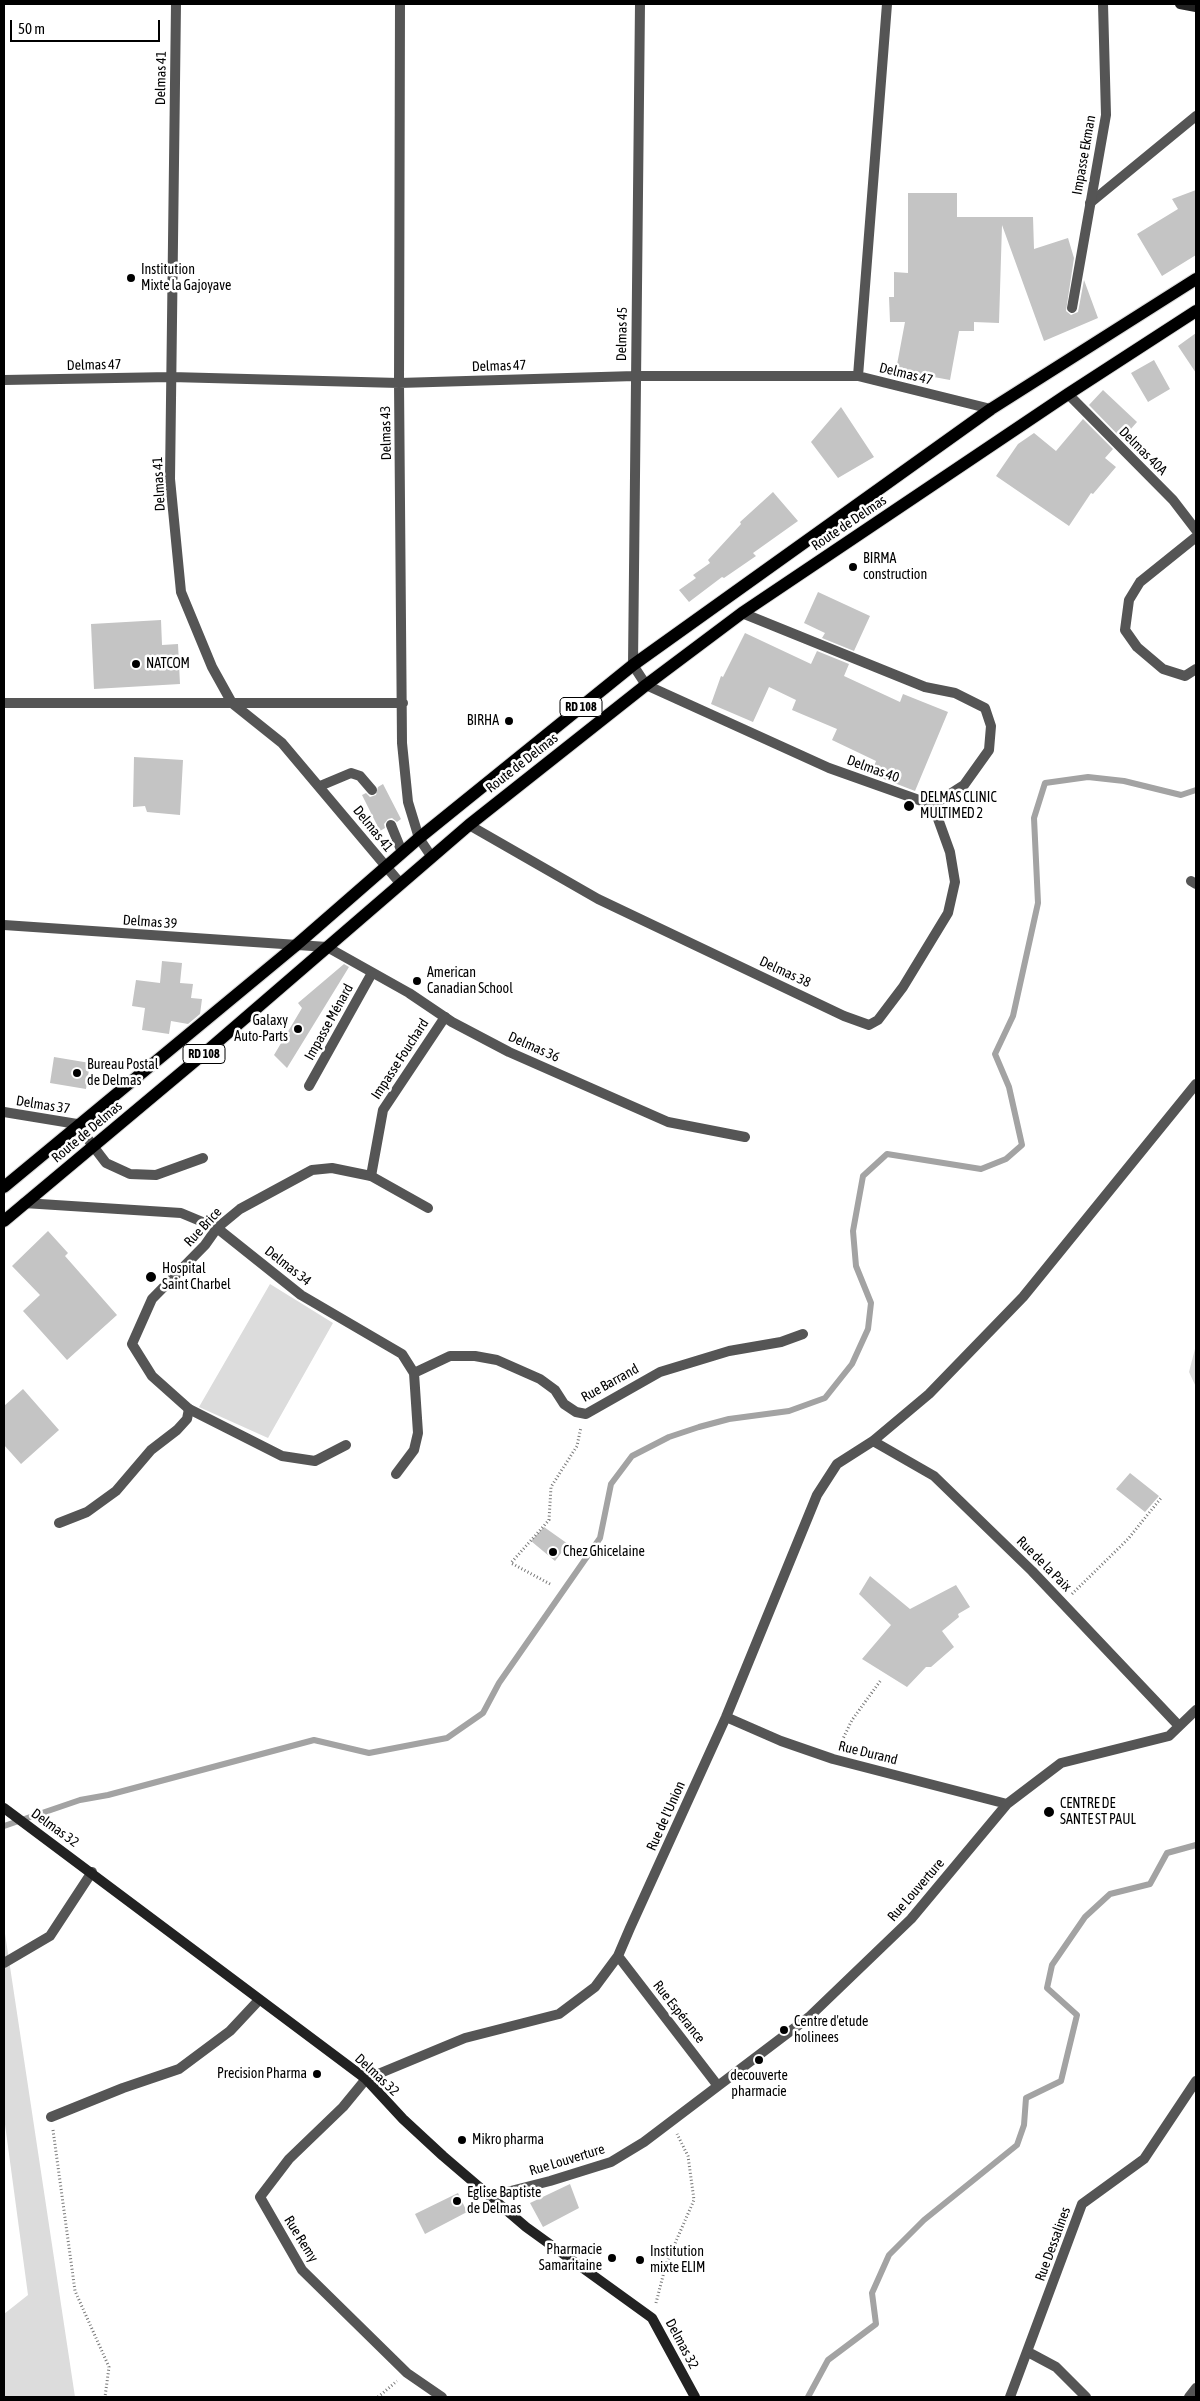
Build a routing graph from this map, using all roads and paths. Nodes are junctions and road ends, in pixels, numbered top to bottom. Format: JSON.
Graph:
{"nodes":[{"id":1,"x":176,"y":4,"type":"edge"},
{"id":2,"x":400,"y":4,"type":"edge"},
{"id":3,"x":640,"y":4,"type":"edge"},
{"id":4,"x":887,"y":4,"type":"edge"},
{"id":5,"x":1103,"y":4,"type":"edge"},
{"id":6,"x":1180,"y":4,"type":"edge"},
{"id":7,"x":1196,"y":7,"type":"edge"},
{"id":8,"x":1196,"y":116,"type":"edge"},
{"id":9,"x":1090,"y":202,"type":"junction"},
{"id":10,"x":1196,"y":279,"type":"edge"},
{"id":11,"x":1072,"y":308,"type":"dead end"},
{"id":12,"x":1196,"y":311,"type":"edge"},
{"id":13,"x":635,"y":376,"type":"junction"},
{"id":14,"x":858,"y":376,"type":"junction"},
{"id":15,"x":171,"y":377,"type":"junction"},
{"id":16,"x":4,"y":380,"type":"edge"},
{"id":17,"x":399,"y":383,"type":"junction"},
{"id":18,"x":1068,"y":394,"type":"junction"},
{"id":19,"x":991,"y":409,"type":"junction"},
{"id":20,"x":1196,"y":530,"type":"edge"},
{"id":21,"x":1196,"y":538,"type":"edge"},
{"id":22,"x":742,"y":613,"type":"junction"},
{"id":23,"x":633,"y":665,"type":"junction"},
{"id":24,"x":1196,"y":669,"type":"edge"},
{"id":25,"x":646,"y":685,"type":"junction"},
{"id":26,"x":232,"y":703,"type":"junction"},
{"id":27,"x":403,"y":703,"type":"junction"},
{"id":28,"x":4,"y":704,"type":"edge"},
{"id":29,"x":320,"y":786,"type":"junction"},
{"id":30,"x":372,"y":790,"type":"dead end"},
{"id":31,"x":933,"y":805,"type":"junction"},
{"id":32,"x":391,"y":825,"type":"dead end"},
{"id":33,"x":468,"y":825,"type":"junction"},
{"id":34,"x":419,"y":838,"type":"junction"},
{"id":35,"x":402,"y":852,"type":"junction"},
{"id":36,"x":431,"y":856,"type":"junction"},
{"id":37,"x":386,"y":867,"type":"junction"},
{"id":38,"x":400,"y":883,"type":"junction"},
{"id":39,"x":4,"y":925,"type":"edge"},
{"id":40,"x":294,"y":947,"type":"junction"},
{"id":41,"x":327,"y":947,"type":"junction"},
{"id":42,"x":372,"y":973,"type":"junction"},
{"id":43,"x":445,"y":1017,"type":"junction"},
{"id":44,"x":1196,"y":1084,"type":"edge"},
{"id":45,"x":309,"y":1086,"type":"dead end"},
{"id":46,"x":4,"y":1112,"type":"edge"},
{"id":47,"x":77,"y":1124,"type":"junction"},
{"id":48,"x":745,"y":1137,"type":"dead end"},
{"id":49,"x":93,"y":1146,"type":"junction"},
{"id":50,"x":203,"y":1158,"type":"dead end"},
{"id":51,"x":370,"y":1176,"type":"junction"},
{"id":52,"x":4,"y":1187,"type":"edge"},
{"id":53,"x":24,"y":1203,"type":"junction"},
{"id":54,"x":428,"y":1208,"type":"dead end"},
{"id":55,"x":4,"y":1221,"type":"edge"},
{"id":56,"x":217,"y":1228,"type":"junction"},
{"id":57,"x":803,"y":1334,"type":"dead end"},
{"id":58,"x":414,"y":1373,"type":"junction"},
{"id":59,"x":189,"y":1409,"type":"junction"},
{"id":60,"x":576,"y":1412,"type":"junction"},
{"id":61,"x":873,"y":1441,"type":"junction"},
{"id":62,"x":346,"y":1445,"type":"dead end"},
{"id":63,"x":396,"y":1474,"type":"dead end"},
{"id":64,"x":1161,"y":1498,"type":"dead end"},
{"id":65,"x":59,"y":1523,"type":"dead end"},
{"id":66,"x":550,"y":1584,"type":"dead end"},
{"id":67,"x":1063,"y":1603,"type":"junction"},
{"id":68,"x":881,"y":1680,"type":"dead end"},
{"id":69,"x":1196,"y":1710,"type":"edge"},
{"id":70,"x":726,"y":1717,"type":"junction"},
{"id":71,"x":1179,"y":1726,"type":"junction"},
{"id":72,"x":833,"y":1759,"type":"junction"},
{"id":73,"x":1007,"y":1804,"type":"junction"},
{"id":74,"x":4,"y":1808,"type":"edge"},
{"id":75,"x":92,"y":1872,"type":"junction"},
{"id":76,"x":618,"y":1956,"type":"junction"},
{"id":77,"x":4,"y":1963,"type":"edge"},
{"id":78,"x":259,"y":2000,"type":"junction"},
{"id":79,"x":366,"y":2079,"type":"junction"},
{"id":80,"x":1196,"y":2081,"type":"edge"},
{"id":81,"x":718,"y":2086,"type":"junction"},
{"id":82,"x":51,"y":2117,"type":"joint"},
{"id":83,"x":670,"y":2123,"type":"junction"},
{"id":84,"x":491,"y":2196,"type":"junction"},
{"id":85,"x":652,"y":2318,"type":"junction"},
{"id":86,"x":1028,"y":2352,"type":"junction"},
{"id":87,"x":407,"y":2373,"type":"junction"},
{"id":88,"x":1196,"y":2388,"type":"edge"},
{"id":89,"x":105,"y":2397,"type":"edge"},
{"id":90,"x":378,"y":2397,"type":"edge"},
{"id":91,"x":442,"y":2397,"type":"edge"},
{"id":92,"x":695,"y":2397,"type":"edge"},
{"id":93,"x":1010,"y":2397,"type":"edge"},
{"id":94,"x":1086,"y":2397,"type":"edge"},
{"id":95,"x":1189,"y":2397,"type":"edge"}],
"edges":[{"from":1,"to":15,"type":"street","name":"Delmas 41"},
{"from":2,"to":17,"type":"street","name":"Delmas 43"},
{"from":3,"to":13,"type":"street","name":"Delmas 45"},
{"from":4,"to":14,"type":"street"},
{"from":5,"to":9,"type":"street","name":"Impasse Ekman"},
{"from":6,"to":7,"type":"street"},
{"from":8,"to":9,"type":"street"},
{"from":9,"to":11,"type":"street","name":"Impasse Ekman"},
{"from":10,"to":19,"type":"main road","name":"Route de Delmas","number":"RD 108"},
{"from":12,"to":18,"type":"main road","name":"Route de Delmas","number":"RD 108"},
{"from":13,"to":14,"type":"street","name":"Delmas 47"},
{"from":13,"to":17,"type":"street","name":"Delmas 47"},
{"from":13,"to":23,"type":"street","name":"Delmas 45"},
{"from":14,"to":19,"type":"street","name":"Delmas 47"},
{"from":15,"to":16,"type":"street","name":"Delmas 47"},
{"from":15,"to":17,"type":"street","name":"Delmas 47"},
{"from":15,"to":26,"type":"street","name":"Delmas 41"},
{"from":17,"to":27,"type":"street","name":"Delmas 43"},
{"from":18,"to":20,"type":"street","name":"Delmas 40A"},
{"from":18,"to":22,"type":"main road","name":"Route de Delmas","number":"RD 108"},
{"from":19,"to":23,"type":"main road","name":"Route de Delmas","number":"RD 108"},
{"from":21,"to":24,"type":"street"},
{"from":22,"to":25,"type":"main road","name":"Route de Delmas","number":"RD 108"},
{"from":22,"to":31,"type":"street"},
{"from":23,"to":25,"type":"street"},
{"from":23,"to":34,"type":"main road","name":"Route de Delmas","number":"RD 108"},
{"from":25,"to":31,"type":"street","name":"Delmas 40"},
{"from":25,"to":33,"type":"main road","name":"Route de Delmas","number":"RD 108"},
{"from":26,"to":27,"type":"street"},
{"from":26,"to":28,"type":"street"},
{"from":26,"to":29,"type":"street","name":"Delmas 41"},
{"from":27,"to":34,"type":"street","name":"Delmas 43"},
{"from":29,"to":30,"type":"street"},
{"from":29,"to":37,"type":"street","name":"Delmas 41"},
{"from":31,"to":33,"type":"street","name":"Delmas 38"},
{"from":32,"to":35,"type":"street"},
{"from":33,"to":36,"type":"main road","name":"Route de Delmas","number":"RD 108"},
{"from":34,"to":35,"type":"main road","name":"Route de Delmas","number":"RD 108"},
{"from":34,"to":36,"type":"street","name":"Delmas 43"},
{"from":35,"to":37,"type":"main road","name":"Route de Delmas","number":"RD 108"},
{"from":36,"to":38,"type":"main road","name":"Route de Delmas","number":"RD 108"},
{"from":37,"to":38,"type":"street","name":"Delmas 41"},
{"from":37,"to":40,"type":"main road","name":"Route de Delmas","number":"RD 108"},
{"from":38,"to":41,"type":"main road","name":"Route de Delmas","number":"RD 108"},
{"from":39,"to":40,"type":"street","name":"Delmas 39"},
{"from":40,"to":41,"type":"street","name":"Delmas 39"},
{"from":40,"to":47,"type":"main road","name":"Route de Delmas","number":"RD 108"},
{"from":41,"to":42,"type":"street","name":"Delmas 36"},
{"from":41,"to":49,"type":"main road","name":"Route de Delmas","number":"RD 108"},
{"from":42,"to":43,"type":"street","name":"Delmas 36"},
{"from":42,"to":45,"type":"street","name":"Impasse Ménard"},
{"from":43,"to":48,"type":"street","name":"Delmas 36"},
{"from":43,"to":51,"type":"street","name":"Impasse Fouchard"},
{"from":44,"to":61,"type":"street","name":"Rue de l'Union"},
{"from":46,"to":47,"type":"street","name":"Delmas 37"},
{"from":47,"to":49,"type":"street"},
{"from":47,"to":52,"type":"main road","name":"Route de Delmas","number":"RD 108"},
{"from":49,"to":50,"type":"street"},
{"from":49,"to":53,"type":"main road","name":"Route de Delmas","number":"RD 108"},
{"from":51,"to":54,"type":"street","name":"Rue Brice"},
{"from":51,"to":56,"type":"street","name":"Rue Brice"},
{"from":53,"to":55,"type":"main road","name":"Route de Delmas","number":"RD 108"},
{"from":53,"to":56,"type":"street","name":"Delmas 34"},
{"from":56,"to":58,"type":"street","name":"Delmas 34"},
{"from":56,"to":59,"type":"street","name":"Rue Brice"},
{"from":57,"to":60,"type":"street","name":"Rue Barrand"},
{"from":58,"to":60,"type":"street","name":"Rue Barrand"},
{"from":58,"to":63,"type":"street"},
{"from":59,"to":62,"type":"street","name":"Rue Brice"},
{"from":59,"to":65,"type":"street"},
{"from":60,"to":66,"type":"path"},
{"from":61,"to":67,"type":"street","name":"Rue de la Paix"},
{"from":61,"to":70,"type":"street","name":"Rue de l'Union"},
{"from":64,"to":67,"type":"path"},
{"from":67,"to":71,"type":"street","name":"Rue de la Paix"},
{"from":68,"to":72,"type":"path"},
{"from":69,"to":71,"type":"street","name":"Rue Louverture"},
{"from":70,"to":72,"type":"street","name":"Rue Durand"},
{"from":70,"to":76,"type":"street","name":"Rue de l'Union"},
{"from":71,"to":73,"type":"street","name":"Rue Louverture"},
{"from":72,"to":73,"type":"street","name":"Rue Durand"},
{"from":73,"to":81,"type":"street","name":"Rue Louverture"},
{"from":74,"to":75,"type":"street","name":"Delmas 32"},
{"from":75,"to":77,"type":"street"},
{"from":75,"to":78,"type":"street","name":"Delmas 32"},
{"from":76,"to":79,"type":"street","name":"Rue de l'Union"},
{"from":76,"to":81,"type":"street","name":"Rue Espérance"},
{"from":78,"to":79,"type":"street","name":"Delmas 32"},
{"from":78,"to":82,"type":"street"},
{"from":79,"to":84,"type":"street","name":"Delmas 32"},
{"from":79,"to":87,"type":"street","name":"Rue Remy"},
{"from":80,"to":86,"type":"street","name":"Rue Dessalines"},
{"from":81,"to":83,"type":"street","name":"Rue Louverture"},
{"from":82,"to":89,"type":"path"},
{"from":83,"to":84,"type":"street","name":"Rue Louverture"},
{"from":83,"to":85,"type":"path"},
{"from":84,"to":85,"type":"street","name":"Delmas 32"},
{"from":85,"to":92,"type":"street","name":"Delmas 32"},
{"from":86,"to":93,"type":"street","name":"Rue Dessalines"},
{"from":86,"to":94,"type":"street"},
{"from":87,"to":90,"type":"path"},
{"from":87,"to":91,"type":"street","name":"Rue Remy"},
{"from":88,"to":95,"type":"street"}]}
